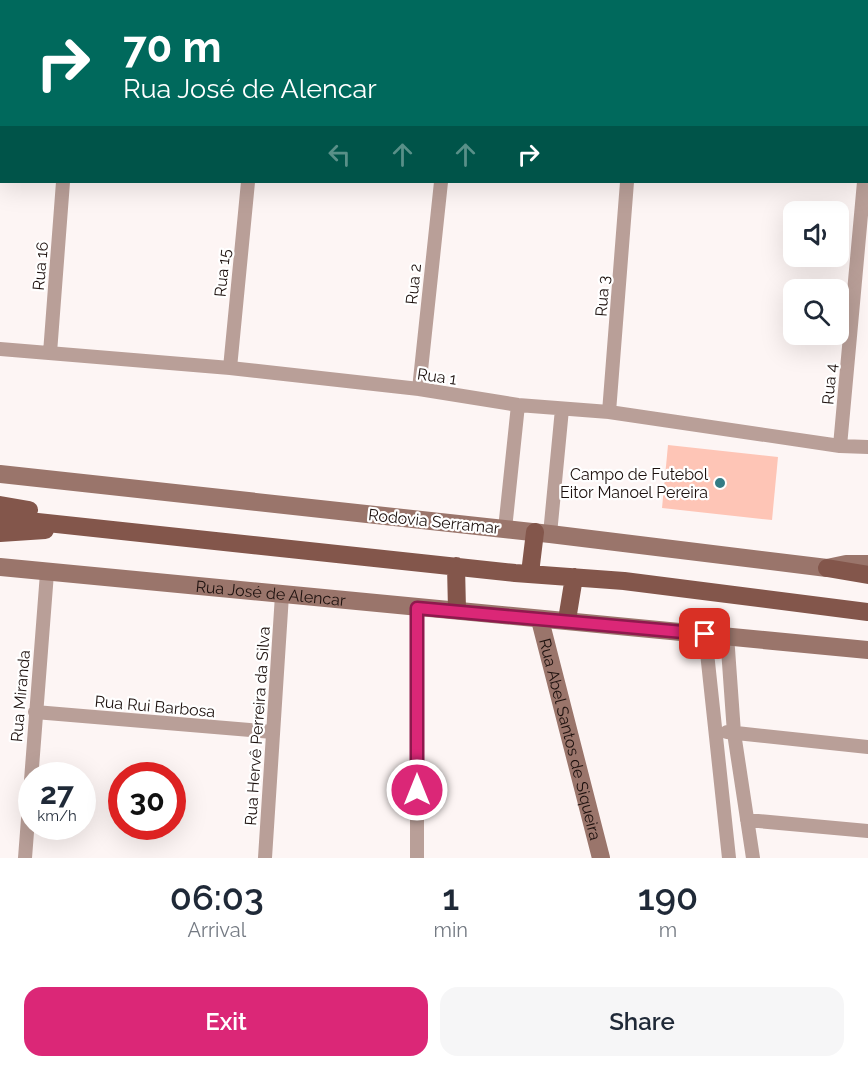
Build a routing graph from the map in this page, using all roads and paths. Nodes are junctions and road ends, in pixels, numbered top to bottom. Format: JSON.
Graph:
{"nodes":[{"id":1,"x":63,"y":183,"type":"edge"},
{"id":2,"x":248,"y":183,"type":"edge"},
{"id":3,"x":441,"y":183,"type":"edge"},
{"id":4,"x":627,"y":183,"type":"edge"},
{"id":5,"x":864,"y":183,"type":"edge"},
{"id":6,"x":0,"y":349,"type":"edge"},
{"id":7,"x":50,"y":353,"type":"junction"},
{"id":8,"x":230,"y":368,"type":"junction"},
{"id":9,"x":419,"y":389,"type":"junction"},
{"id":10,"x":518,"y":405,"type":"junction"},
{"id":11,"x":562,"y":410,"type":"junction"},
{"id":12,"x":609,"y":412,"type":"junction"},
{"id":13,"x":840,"y":446,"type":"junction"},
{"id":14,"x":868,"y":447,"type":"edge"},
{"id":15,"x":0,"y":474,"type":"edge"},
{"id":16,"x":0,"y":505,"type":"edge"},
{"id":17,"x":0,"y":518,"type":"edge"},
{"id":18,"x":70,"y":525,"type":"junction"},
{"id":19,"x":505,"y":529,"type":"junction"},
{"id":20,"x":0,"y":533,"type":"edge"},
{"id":21,"x":542,"y":533,"type":"junction"},
{"id":22,"x":868,"y":564,"type":"edge"},
{"id":23,"x":456,"y":566,"type":"junction"},
{"id":24,"x":0,"y":567,"type":"edge"},
{"id":25,"x":827,"y":568,"type":"junction"},
{"id":26,"x":47,"y":573,"type":"junction"},
{"id":27,"x":530,"y":573,"type":"junction"},
{"id":28,"x":868,"y":575,"type":"edge"},
{"id":29,"x":574,"y":577,"type":"junction"},
{"id":30,"x":282,"y":595,"type":"junction"},
{"id":31,"x":417,"y":608,"type":"junction"},
{"id":32,"x":457,"y":610,"type":"junction"},
{"id":33,"x":868,"y":612,"type":"edge"},
{"id":34,"x":540,"y":620,"type":"junction"},
{"id":35,"x":567,"y":620,"type":"junction"},
{"id":36,"x":705,"y":634,"type":"junction"},
{"id":37,"x":727,"y":635,"type":"junction"},
{"id":38,"x":868,"y":650,"type":"edge"},
{"id":39,"x":35,"y":712,"type":"junction"},
{"id":40,"x":716,"y":731,"type":"junction"},
{"id":41,"x":273,"y":732,"type":"junction"},
{"id":42,"x":734,"y":733,"type":"junction"},
{"id":43,"x":868,"y":747,"type":"edge"},
{"id":44,"x":747,"y":820,"type":"junction"},
{"id":45,"x":868,"y":831,"type":"edge"},
{"id":46,"x":25,"y":858,"type":"edge"},
{"id":47,"x":265,"y":858,"type":"edge"},
{"id":48,"x":417,"y":858,"type":"edge"},
{"id":49,"x":602,"y":858,"type":"edge"},
{"id":50,"x":729,"y":858,"type":"edge"},
{"id":51,"x":753,"y":858,"type":"edge"}],
"edges":[{"from":1,"to":7,"type":"street","name":"Rua 16"},
{"from":2,"to":8,"type":"street","name":"Rua 15"},
{"from":3,"to":9,"type":"street","name":"Rua 2"},
{"from":4,"to":12,"type":"street","name":"Rua 3"},
{"from":5,"to":13,"type":"street","name":"Rua 4"},
{"from":6,"to":7,"type":"street","name":"Rua 1"},
{"from":7,"to":8,"type":"street","name":"Rua 1"},
{"from":8,"to":9,"type":"street","name":"Rua 1"},
{"from":9,"to":10,"type":"street","name":"Rua 1"},
{"from":10,"to":11,"type":"street","name":"Rua 1"},
{"from":10,"to":19,"type":"street"},
{"from":11,"to":12,"type":"street","name":"Rua 1"},
{"from":11,"to":21,"type":"street"},
{"from":12,"to":13,"type":"street","name":"Rua 1"},
{"from":13,"to":14,"type":"street","name":"Rua 1"},
{"from":15,"to":19,"type":"main road","name":"Rodovia Serramar"},
{"from":16,"to":18,"type":"main road"},
{"from":17,"to":18,"type":"main road"},
{"from":18,"to":20,"type":"main road"},
{"from":18,"to":23,"type":"main road"},
{"from":19,"to":21,"type":"main road","name":"Rodovia Serramar"},
{"from":21,"to":25,"type":"main road","name":"Rodovia Serramar"},
{"from":21,"to":27,"type":"main road"},
{"from":22,"to":25,"type":"main road","name":"Rodovia Serramar"},
{"from":23,"to":27,"type":"main road"},
{"from":23,"to":32,"type":"main road"},
{"from":24,"to":26,"type":"main road","name":"Rua José de Alencar"},
{"from":25,"to":28,"type":"main road"},
{"from":26,"to":30,"type":"main road","name":"Rua José de Alencar"},
{"from":26,"to":39,"type":"street","name":"Rua Miranda"},
{"from":27,"to":29,"type":"main road"},
{"from":29,"to":33,"type":"main road"},
{"from":29,"to":35,"type":"main road"},
{"from":30,"to":31,"type":"main road","name":"Rua José de Alencar"},
{"from":30,"to":41,"type":"street","name":"Rua Hervê Perreira da Silva"},
{"from":31,"to":32,"type":"main road","name":"Rua José de Alencar"},
{"from":31,"to":48,"type":"street"},
{"from":32,"to":34,"type":"main road","name":"Rua José de Alencar"},
{"from":34,"to":35,"type":"main road","name":"Rua José de Alencar"},
{"from":34,"to":49,"type":"main road","name":"Rua Abel Santos de Siqueira"},
{"from":35,"to":36,"type":"main road","name":"Rua José de Alencar"},
{"from":36,"to":37,"type":"main road","name":"Rua José de Alencar"},
{"from":36,"to":40,"type":"street"},
{"from":37,"to":38,"type":"main road","name":"Rua José de Alencar"},
{"from":37,"to":42,"type":"street"},
{"from":39,"to":41,"type":"street","name":"Rua Rui Barbosa"},
{"from":39,"to":46,"type":"street","name":"Rua Miranda"},
{"from":40,"to":42,"type":"street"},
{"from":40,"to":50,"type":"street"},
{"from":41,"to":47,"type":"street","name":"Rua Hervê Perreira da Silva"},
{"from":42,"to":43,"type":"street"},
{"from":42,"to":44,"type":"street"},
{"from":44,"to":45,"type":"street"},
{"from":44,"to":51,"type":"street"}]}
